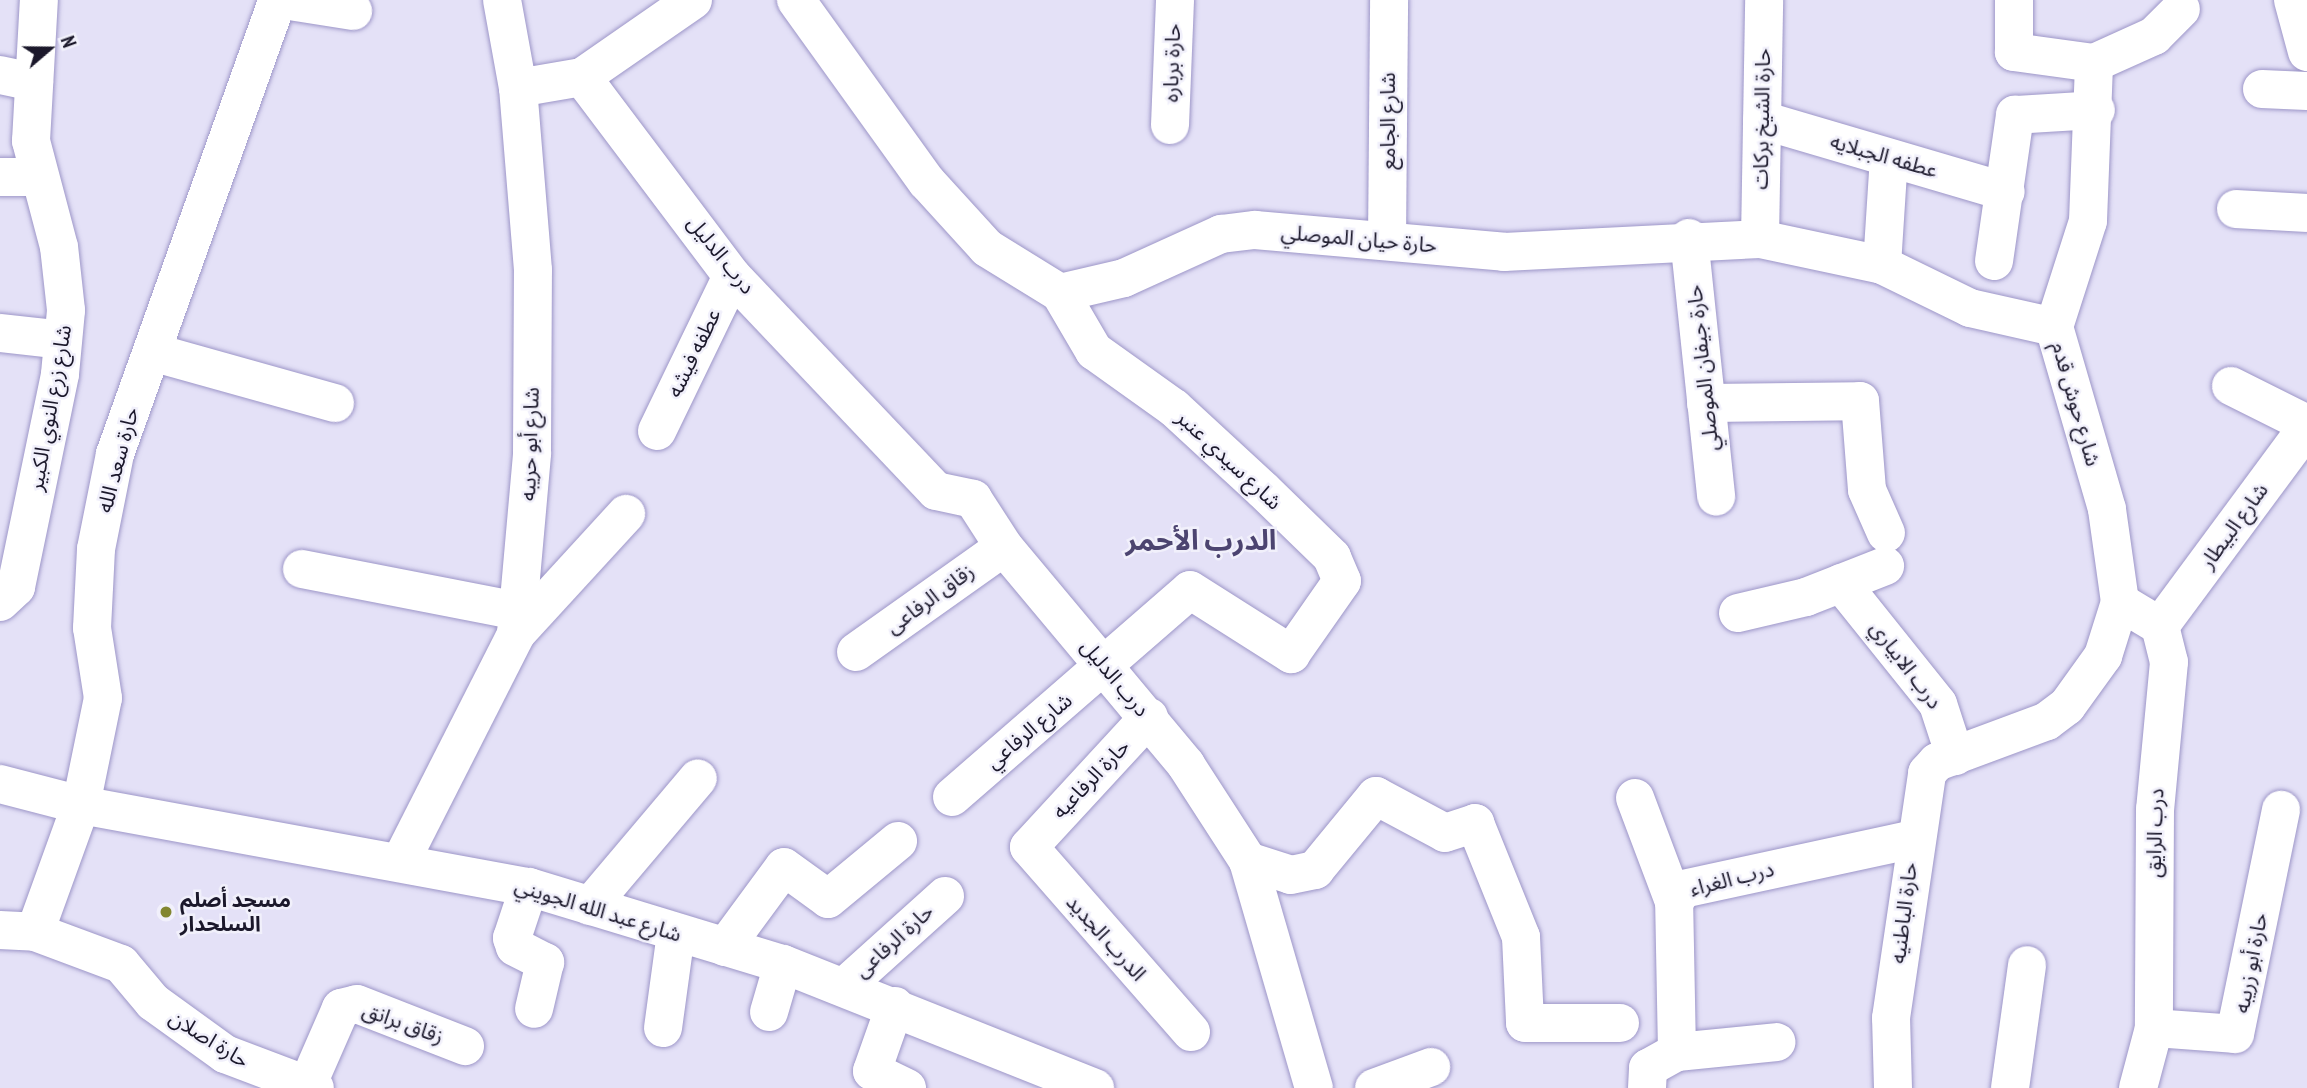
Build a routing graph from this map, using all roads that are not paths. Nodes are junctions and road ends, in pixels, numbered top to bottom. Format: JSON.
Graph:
{"nodes":[{"id":1,"x":39,"y":0,"type":"edge"},
{"id":2,"x":281,"y":0,"type":"edge"},
{"id":3,"x":502,"y":0,"type":"edge"},
{"id":4,"x":693,"y":0,"type":"edge"},
{"id":5,"x":796,"y":0,"type":"edge"},
{"id":6,"x":1175,"y":0,"type":"edge"},
{"id":7,"x":1389,"y":0,"type":"edge"},
{"id":8,"x":1764,"y":0,"type":"edge"},
{"id":9,"x":2014,"y":0,"type":"edge"},
{"id":10,"x":2293,"y":0,"type":"edge"},
{"id":11,"x":2180,"y":9,"type":"dead end"},
{"id":12,"x":353,"y":11,"type":"dead end"},
{"id":13,"x":2307,"y":52,"type":"edge"},
{"id":14,"x":2094,"y":62,"type":"junction"},
{"id":15,"x":582,"y":76,"type":"junction"},
{"id":16,"x":17,"y":78,"type":"edge"},
{"id":17,"x":518,"y":88,"type":"junction"},
{"id":18,"x":2262,"y":89,"type":"dead end"},
{"id":19,"x":2307,"y":91,"type":"edge"},
{"id":20,"x":2096,"y":110,"type":"junction"},
{"id":21,"x":1762,"y":120,"type":"junction"},
{"id":22,"x":1170,"y":125,"type":"dead end"},
{"id":23,"x":1889,"y":158,"type":"junction"},
{"id":24,"x":0,"y":177,"type":"edge"},
{"id":25,"x":37,"y":177,"type":"junction"},
{"id":26,"x":2006,"y":192,"type":"junction"},
{"id":27,"x":2236,"y":209,"type":"dead end"},
{"id":28,"x":2307,"y":213,"type":"edge"},
{"id":29,"x":1689,"y":238,"type":"junction"},
{"id":30,"x":1760,"y":239,"type":"junction"},
{"id":31,"x":1387,"y":241,"type":"junction"},
{"id":32,"x":1994,"y":261,"type":"dead end"},
{"id":33,"x":1882,"y":265,"type":"junction"},
{"id":34,"x":732,"y":276,"type":"junction"},
{"id":35,"x":1060,"y":293,"type":"junction"},
{"id":36,"x":2054,"y":327,"type":"junction"},
{"id":37,"x":0,"y":333,"type":"edge"},
{"id":38,"x":63,"y":340,"type":"junction"},
{"id":39,"x":152,"y":352,"type":"junction"},
{"id":40,"x":2231,"y":386,"type":"dead end"},
{"id":41,"x":335,"y":403,"type":"dead end"},
{"id":42,"x":1706,"y":403,"type":"junction"},
{"id":43,"x":2307,"y":425,"type":"edge"},
{"id":44,"x":657,"y":431,"type":"dead end"},
{"id":45,"x":1716,"y":497,"type":"dead end"},
{"id":46,"x":626,"y":514,"type":"dead end"},
{"id":47,"x":1004,"y":547,"type":"junction"},
{"id":48,"x":302,"y":569,"type":"dead end"},
{"id":49,"x":1841,"y":583,"type":"junction"},
{"id":50,"x":0,"y":602,"type":"edge"},
{"id":51,"x":2120,"y":602,"type":"junction"},
{"id":52,"x":1738,"y":613,"type":"dead end"},
{"id":53,"x":517,"y":623,"type":"junction"},
{"id":54,"x":2161,"y":626,"type":"junction"},
{"id":55,"x":856,"y":652,"type":"dead end"},
{"id":56,"x":1105,"y":666,"type":"junction"},
{"id":57,"x":1149,"y":717,"type":"junction"},
{"id":58,"x":1955,"y":756,"type":"junction"},
{"id":59,"x":698,"y":778,"type":"dead end"},
{"id":60,"x":0,"y":784,"type":"edge"},
{"id":61,"x":951,"y":797,"type":"dead end"},
{"id":62,"x":1635,"y":798,"type":"dead end"},
{"id":63,"x":81,"y":805,"type":"junction"},
{"id":64,"x":2281,"y":810,"type":"dead end"},
{"id":65,"x":1914,"y":839,"type":"junction"},
{"id":66,"x":1032,"y":840,"type":"joint"},
{"id":67,"x":898,"y":841,"type":"dead end"},
{"id":68,"x":401,"y":861,"type":"junction"},
{"id":69,"x":1248,"y":861,"type":"junction"},
{"id":70,"x":529,"y":887,"type":"junction"},
{"id":71,"x":945,"y":896,"type":"dead end"},
{"id":72,"x":1674,"y":901,"type":"junction"},
{"id":73,"x":1544,"y":905,"type":"dead end"},
{"id":74,"x":590,"y":906,"type":"junction"},
{"id":75,"x":1506,"y":911,"type":"junction"},
{"id":76,"x":18,"y":931,"type":"edge"},
{"id":77,"x":676,"y":933,"type":"junction"},
{"id":78,"x":725,"y":947,"type":"junction"},
{"id":79,"x":783,"y":964,"type":"junction"},
{"id":80,"x":2027,"y":965,"type":"dead end"},
{"id":81,"x":844,"y":987,"type":"junction"},
{"id":82,"x":895,"y":1006,"type":"junction"},
{"id":83,"x":534,"y":1009,"type":"dead end"},
{"id":84,"x":769,"y":1012,"type":"dead end"},
{"id":85,"x":1620,"y":1023,"type":"dead end"},
{"id":86,"x":663,"y":1028,"type":"dead end"},
{"id":87,"x":2154,"y":1028,"type":"junction"},
{"id":88,"x":1191,"y":1032,"type":"dead end"},
{"id":89,"x":1777,"y":1042,"type":"dead end"},
{"id":90,"x":465,"y":1046,"type":"dead end"},
{"id":91,"x":1677,"y":1052,"type":"junction"},
{"id":92,"x":1431,"y":1067,"type":"dead end"},
{"id":93,"x":265,"y":1081,"type":"edge"},
{"id":94,"x":311,"y":1087,"type":"edge"},
{"id":95,"x":907,"y":1088,"type":"edge"},
{"id":96,"x":1094,"y":1088,"type":"edge"},
{"id":97,"x":1314,"y":1088,"type":"edge"},
{"id":98,"x":1374,"y":1088,"type":"edge"},
{"id":99,"x":1647,"y":1088,"type":"edge"},
{"id":100,"x":1893,"y":1088,"type":"edge"},
{"id":101,"x":2010,"y":1088,"type":"edge"},
{"id":102,"x":2138,"y":1088,"type":"edge"}],
"edges":[{"from":1,"to":16,"type":"street","name":"شارع زرع النوي الكبير"},
{"from":2,"to":12,"type":"street"},
{"from":2,"to":39,"type":"street","name":"حارة سعد الله"},
{"from":3,"to":17,"type":"street","name":"شارع أبو حريبه"},
{"from":4,"to":15,"type":"street"},
{"from":5,"to":35,"type":"street"},
{"from":6,"to":22,"type":"street","name":"حارة برباره"},
{"from":7,"to":31,"type":"street","name":"شارع الجامع"},
{"from":8,"to":21,"type":"street","name":"حارة الشيخ بركات"},
{"from":9,"to":14,"type":"street"},
{"from":10,"to":13,"type":"street"},
{"from":11,"to":14,"type":"street"},
{"from":14,"to":20,"type":"street","name":"شارع حوش قدم"},
{"from":15,"to":17,"type":"street"},
{"from":15,"to":34,"type":"street","name":"درب الدليل"},
{"from":16,"to":25,"type":"street","name":"شارع زرع النوي الكبير"},
{"from":17,"to":53,"type":"street","name":"شارع أبو حريبه"},
{"from":18,"to":19,"type":"street"},
{"from":20,"to":26,"type":"street"},
{"from":20,"to":36,"type":"street","name":"شارع حوش قدم"},
{"from":21,"to":23,"type":"street","name":"عطفه الجبلايه"},
{"from":21,"to":30,"type":"street","name":"حارة الشيخ بركات"},
{"from":23,"to":26,"type":"street","name":"عطفه الجبلايه"},
{"from":23,"to":33,"type":"street"},
{"from":24,"to":25,"type":"street"},
{"from":25,"to":38,"type":"street","name":"شارع زرع النوي الكبير"},
{"from":26,"to":32,"type":"street"},
{"from":27,"to":28,"type":"street"},
{"from":29,"to":30,"type":"street","name":"حارة حيان الموصلي"},
{"from":29,"to":31,"type":"street","name":"حارة حيان الموصلي"},
{"from":29,"to":42,"type":"street","name":"حارة جيفان الموصلي"},
{"from":30,"to":33,"type":"street","name":"حارة حيان الموصلي"},
{"from":31,"to":35,"type":"street","name":"حارة حيان الموصلي"},
{"from":33,"to":36,"type":"street","name":"حارة حيان الموصلي"},
{"from":34,"to":44,"type":"street","name":"عطفه فيشه"},
{"from":34,"to":47,"type":"street","name":"درب الدليل"},
{"from":35,"to":56,"type":"street","name":"شارع سيدي عنبر"},
{"from":36,"to":51,"type":"street","name":"شارع حوش قدم"},
{"from":37,"to":38,"type":"street"},
{"from":38,"to":50,"type":"street","name":"شارع زرع النوي الكبير"},
{"from":39,"to":41,"type":"street"},
{"from":39,"to":63,"type":"street","name":"حارة سعد الله"},
{"from":40,"to":43,"type":"street"},
{"from":42,"to":45,"type":"street","name":"حارة جيفان الموصلي"},
{"from":42,"to":49,"type":"street"},
{"from":43,"to":54,"type":"street","name":"شارع البيطار"},
{"from":46,"to":53,"type":"street"},
{"from":47,"to":55,"type":"street","name":"زقاق الرفاعى"},
{"from":47,"to":56,"type":"street","name":"درب الدليل"},
{"from":48,"to":53,"type":"street"},
{"from":49,"to":52,"type":"street"},
{"from":49,"to":58,"type":"street","name":"درب الابياري"},
{"from":51,"to":54,"type":"street"},
{"from":51,"to":58,"type":"street","name":"شارع حوش قدم"},
{"from":53,"to":68,"type":"street","name":"شارع أبو حريبه"},
{"from":54,"to":87,"type":"street","name":"درب الرايق"},
{"from":56,"to":57,"type":"street","name":"درب الدليل"},
{"from":56,"to":61,"type":"street","name":"شارع الرفاعي"},
{"from":57,"to":66,"type":"street","name":"حارة الرفاعيه"},
{"from":57,"to":69,"type":"street","name":"درب الدليل"},
{"from":58,"to":65,"type":"street","name":"حارة الباطنيه"},
{"from":59,"to":74,"type":"street"},
{"from":60,"to":63,"type":"street","name":"شارع عبد الله الجويني"},
{"from":62,"to":72,"type":"street"},
{"from":63,"to":68,"type":"street","name":"شارع عبد الله الجويني"},
{"from":63,"to":76,"type":"street","name":"حارة سعد الله"},
{"from":64,"to":87,"type":"street","name":"حارة أبو زريبه"},
{"from":65,"to":72,"type":"street","name":"درب الغراء"},
{"from":65,"to":100,"type":"street","name":"حارة الباطنيه"},
{"from":66,"to":88,"type":"street","name":"الدرب الجديد"},
{"from":67,"to":78,"type":"street"},
{"from":68,"to":70,"type":"street","name":"شارع عبد الله الجويني"},
{"from":69,"to":75,"type":"street"},
{"from":69,"to":97,"type":"street","name":"درب الدليل"},
{"from":70,"to":74,"type":"street","name":"شارع عبد الله الجويني"},
{"from":70,"to":83,"type":"street"},
{"from":71,"to":81,"type":"street","name":"حارة الرفاعى"},
{"from":72,"to":91,"type":"street","name":"درب الغراء"},
{"from":73,"to":75,"type":"street"},
{"from":74,"to":77,"type":"street","name":"شارع عبد الله الجويني"},
{"from":75,"to":85,"type":"street"},
{"from":76,"to":93,"type":"street","name":"حارة اصلان"},
{"from":77,"to":78,"type":"street","name":"شارع عبد الله الجويني"},
{"from":77,"to":86,"type":"street"},
{"from":78,"to":79,"type":"street","name":"شارع عبد الله الجويني"},
{"from":79,"to":81,"type":"street","name":"شارع عبد الله الجويني"},
{"from":79,"to":84,"type":"street"},
{"from":80,"to":101,"type":"street"},
{"from":81,"to":82,"type":"street","name":"شارع عبد الله الجويني"},
{"from":82,"to":95,"type":"street"},
{"from":82,"to":96,"type":"street","name":"شارع عبد الله الجويني"},
{"from":87,"to":102,"type":"street","name":"درب الرايق"},
{"from":89,"to":91,"type":"street"},
{"from":90,"to":94,"type":"street","name":"زقاق برانق"},
{"from":91,"to":99,"type":"street"},
{"from":92,"to":98,"type":"street"},
{"from":93,"to":94,"type":"street","name":"حارة اصلان"}]}
